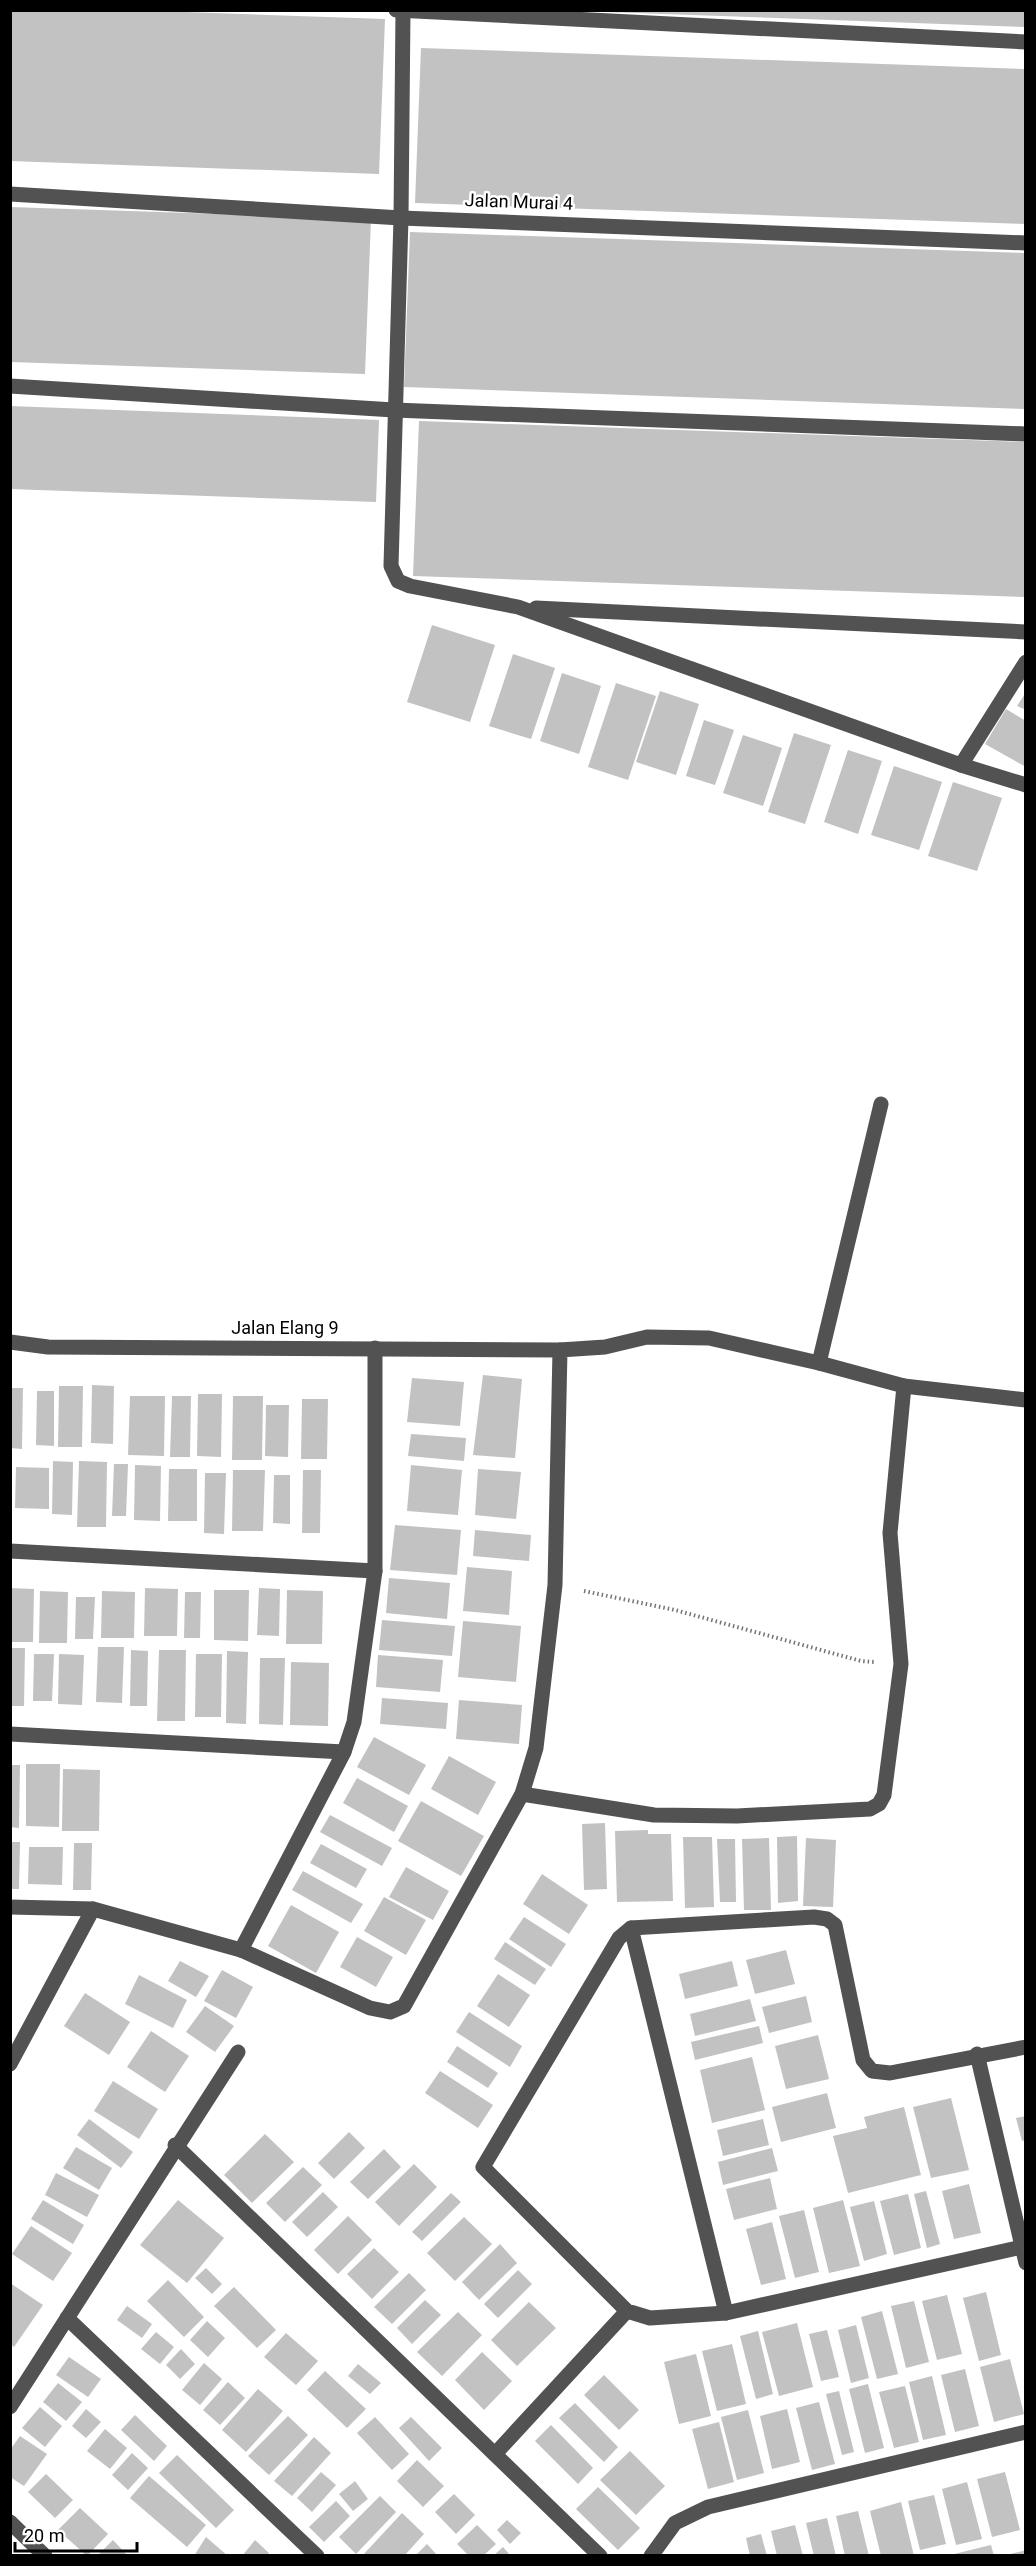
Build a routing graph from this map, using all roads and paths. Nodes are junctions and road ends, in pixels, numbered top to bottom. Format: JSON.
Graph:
{"nodes":[{"id":1,"x":396,"y":10,"type":"edge"},
{"id":2,"x":403,"y":11,"type":"edge"},
{"id":3,"x":1026,"y":42,"type":"edge"},
{"id":4,"x":10,"y":194,"type":"edge"},
{"id":5,"x":402,"y":218,"type":"junction"},
{"id":6,"x":1026,"y":243,"type":"edge"},
{"id":7,"x":10,"y":386,"type":"edge"},
{"id":8,"x":394,"y":410,"type":"junction"},
{"id":9,"x":1026,"y":434,"type":"edge"},
{"id":10,"x":518,"y":607,"type":"junction"},
{"id":11,"x":1026,"y":632,"type":"edge"},
{"id":12,"x":1026,"y":662,"type":"edge"},
{"id":13,"x":961,"y":765,"type":"junction"},
{"id":14,"x":1026,"y":784,"type":"edge"},
{"id":15,"x":881,"y":1104,"type":"dead end"},
{"id":16,"x":10,"y":1342,"type":"edge"},
{"id":17,"x":375,"y":1348,"type":"junction"},
{"id":18,"x":560,"y":1350,"type":"junction"},
{"id":19,"x":819,"y":1363,"type":"junction"},
{"id":20,"x":904,"y":1386,"type":"junction"},
{"id":21,"x":1026,"y":1400,"type":"edge"},
{"id":22,"x":10,"y":1551,"type":"edge"},
{"id":23,"x":375,"y":1571,"type":"junction"},
{"id":24,"x":555,"y":1585,"type":"junction"},
{"id":25,"x":901,"y":1664,"type":"junction"},
{"id":26,"x":10,"y":1734,"type":"edge"},
{"id":27,"x":344,"y":1752,"type":"junction"},
{"id":28,"x":522,"y":1794,"type":"junction"},
{"id":29,"x":10,"y":1907,"type":"edge"},
{"id":30,"x":93,"y":1909,"type":"junction"},
{"id":31,"x":631,"y":1928,"type":"junction"},
{"id":32,"x":241,"y":1950,"type":"junction"},
{"id":33,"x":1026,"y":2047,"type":"edge"},
{"id":34,"x":237,"y":2052,"type":"dead end"},
{"id":35,"x":977,"y":2054,"type":"junction"},
{"id":36,"x":10,"y":2064,"type":"edge"},
{"id":37,"x":175,"y":2145,"type":"junction"},
{"id":38,"x":1022,"y":2247,"type":"junction"},
{"id":39,"x":1026,"y":2263,"type":"edge"},
{"id":40,"x":627,"y":2311,"type":"junction"},
{"id":41,"x":726,"y":2313,"type":"junction"},
{"id":42,"x":67,"y":2318,"type":"junction"},
{"id":43,"x":10,"y":2407,"type":"edge"},
{"id":44,"x":1026,"y":2432,"type":"edge"},
{"id":45,"x":495,"y":2454,"type":"junction"},
{"id":46,"x":10,"y":2522,"type":"edge"},
{"id":47,"x":45,"y":2556,"type":"edge"},
{"id":48,"x":317,"y":2556,"type":"edge"},
{"id":49,"x":600,"y":2556,"type":"edge"},
{"id":50,"x":651,"y":2556,"type":"edge"}],
"edges":[{"from":1,"to":2,"type":"street"},
{"from":2,"to":3,"type":"street"},
{"from":2,"to":5,"type":"street"},
{"from":4,"to":5,"type":"street","name":"Jalan Murai 4"},
{"from":5,"to":6,"type":"street","name":"Jalan Murai 4"},
{"from":5,"to":8,"type":"street"},
{"from":7,"to":8,"type":"street"},
{"from":8,"to":9,"type":"street"},
{"from":8,"to":10,"type":"street"},
{"from":10,"to":11,"type":"street"},
{"from":10,"to":13,"type":"street"},
{"from":12,"to":13,"type":"street"},
{"from":13,"to":14,"type":"street"},
{"from":15,"to":19,"type":"street"},
{"from":16,"to":17,"type":"street","name":"Jalan Elang 9"},
{"from":17,"to":18,"type":"street","name":"Jalan Elang 9"},
{"from":17,"to":23,"type":"street"},
{"from":18,"to":19,"type":"street","name":"Jalan Elang 9"},
{"from":18,"to":24,"type":"street"},
{"from":19,"to":20,"type":"street","name":"Jalan Elang 9"},
{"from":20,"to":21,"type":"street","name":"Jalan Elang 9"},
{"from":20,"to":25,"type":"street"},
{"from":22,"to":23,"type":"street"},
{"from":23,"to":27,"type":"street"},
{"from":24,"to":25,"type":"path"},
{"from":24,"to":28,"type":"street"},
{"from":25,"to":28,"type":"street"},
{"from":26,"to":27,"type":"street"},
{"from":27,"to":32,"type":"street"},
{"from":28,"to":32,"type":"street"},
{"from":29,"to":30,"type":"street"},
{"from":30,"to":32,"type":"street"},
{"from":30,"to":36,"type":"street"},
{"from":31,"to":35,"type":"street"},
{"from":31,"to":40,"type":"street"},
{"from":31,"to":41,"type":"street"},
{"from":33,"to":35,"type":"street"},
{"from":34,"to":37,"type":"street"},
{"from":35,"to":38,"type":"street"},
{"from":37,"to":42,"type":"street"},
{"from":37,"to":45,"type":"street"},
{"from":38,"to":39,"type":"street"},
{"from":38,"to":41,"type":"street"},
{"from":40,"to":41,"type":"street"},
{"from":40,"to":45,"type":"street"},
{"from":42,"to":43,"type":"street"},
{"from":42,"to":48,"type":"street"},
{"from":44,"to":50,"type":"street"},
{"from":45,"to":49,"type":"street"},
{"from":46,"to":47,"type":"street"}]}
